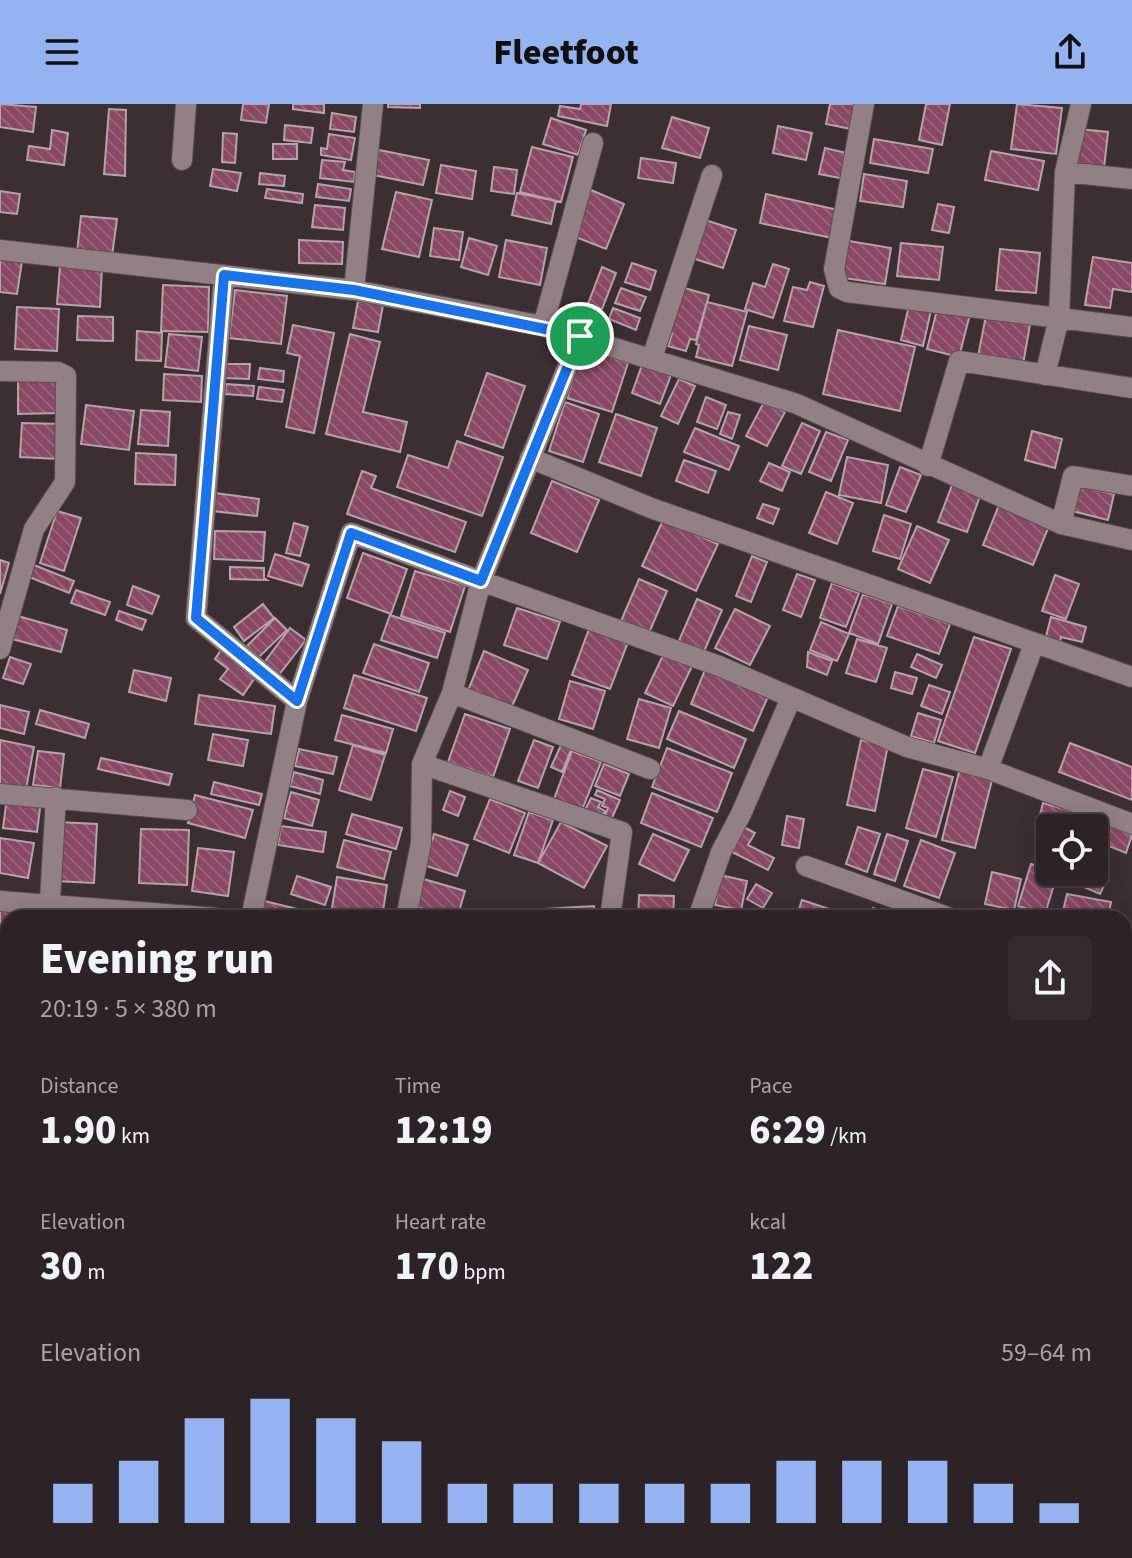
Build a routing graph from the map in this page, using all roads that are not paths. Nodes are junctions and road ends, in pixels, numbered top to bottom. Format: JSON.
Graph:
{"nodes":[{"id":1,"x":186,"y":104,"type":"edge"},
{"id":2,"x":373,"y":104,"type":"edge"},
{"id":3,"x":864,"y":104,"type":"edge"},
{"id":4,"x":1081,"y":104,"type":"edge"},
{"id":5,"x":593,"y":143,"type":"dead end"},
{"id":6,"x":182,"y":160,"type":"dead end"},
{"id":7,"x":1065,"y":172,"type":"junction"},
{"id":8,"x":712,"y":175,"type":"dead end"},
{"id":9,"x":1132,"y":179,"type":"edge"},
{"id":10,"x":0,"y":250,"type":"edge"},
{"id":11,"x":224,"y":275,"type":"junction"},
{"id":12,"x":354,"y":290,"type":"junction"},
{"id":13,"x":1059,"y":318,"type":"junction"},
{"id":14,"x":543,"y":326,"type":"junction"},
{"id":15,"x":1132,"y":327,"type":"edge"},
{"id":16,"x":580,"y":336,"type":"junction"},
{"id":17,"x":652,"y":358,"type":"junction"},
{"id":18,"x":0,"y":371,"type":"edge"},
{"id":19,"x":1045,"y":375,"type":"junction"},
{"id":20,"x":1132,"y":388,"type":"edge"},
{"id":21,"x":530,"y":458,"type":"junction"},
{"id":22,"x":928,"y":466,"type":"junction"},
{"id":23,"x":1132,"y":486,"type":"edge"},
{"id":24,"x":1061,"y":524,"type":"junction"},
{"id":25,"x":1132,"y":540,"type":"edge"},
{"id":26,"x":481,"y":581,"type":"junction"},
{"id":27,"x":1034,"y":644,"type":"junction"},
{"id":28,"x":0,"y":649,"type":"edge"},
{"id":29,"x":1132,"y":677,"type":"edge"},
{"id":30,"x":452,"y":693,"type":"junction"},
{"id":31,"x":791,"y":698,"type":"junction"},
{"id":32,"x":297,"y":701,"type":"junction"},
{"id":33,"x":422,"y":764,"type":"junction"},
{"id":34,"x":650,"y":769,"type":"dead end"},
{"id":35,"x":988,"y":769,"type":"junction"},
{"id":36,"x":0,"y":794,"type":"edge"},
{"id":37,"x":56,"y":797,"type":"junction"},
{"id":38,"x":187,"y":810,"type":"dead end"},
{"id":39,"x":1132,"y":824,"type":"edge"},
{"id":40,"x":806,"y":866,"type":"dead end"},
{"id":41,"x":0,"y":901,"type":"edge"},
{"id":42,"x":43,"y":910,"type":"edge"},
{"id":43,"x":48,"y":910,"type":"edge"},
{"id":44,"x":253,"y":910,"type":"edge"},
{"id":45,"x":408,"y":910,"type":"edge"},
{"id":46,"x":611,"y":910,"type":"edge"},
{"id":47,"x":701,"y":910,"type":"edge"},
{"id":48,"x":928,"y":910,"type":"edge"}],
"edges":[{"from":1,"to":6,"type":"street"},
{"from":2,"to":12,"type":"street"},
{"from":3,"to":13,"type":"street"},
{"from":4,"to":7,"type":"street"},
{"from":5,"to":14,"type":"street"},
{"from":7,"to":9,"type":"street"},
{"from":7,"to":13,"type":"street"},
{"from":8,"to":17,"type":"street"},
{"from":10,"to":11,"type":"street"},
{"from":11,"to":12,"type":"street"},
{"from":11,"to":32,"type":"street"},
{"from":12,"to":14,"type":"street"},
{"from":13,"to":15,"type":"street"},
{"from":13,"to":19,"type":"street"},
{"from":14,"to":16,"type":"street"},
{"from":16,"to":17,"type":"street"},
{"from":16,"to":21,"type":"street"},
{"from":17,"to":22,"type":"street"},
{"from":18,"to":28,"type":"street"},
{"from":19,"to":20,"type":"street"},
{"from":19,"to":22,"type":"street"},
{"from":21,"to":26,"type":"street"},
{"from":21,"to":27,"type":"street"},
{"from":22,"to":24,"type":"street"},
{"from":23,"to":24,"type":"street"},
{"from":24,"to":25,"type":"street"},
{"from":26,"to":30,"type":"street"},
{"from":26,"to":31,"type":"street"},
{"from":26,"to":32,"type":"street"},
{"from":27,"to":29,"type":"street"},
{"from":27,"to":35,"type":"street"},
{"from":30,"to":33,"type":"street"},
{"from":30,"to":34,"type":"street"},
{"from":31,"to":35,"type":"street"},
{"from":31,"to":47,"type":"street"},
{"from":32,"to":44,"type":"street"},
{"from":33,"to":45,"type":"street"},
{"from":33,"to":46,"type":"street"},
{"from":35,"to":39,"type":"street"},
{"from":36,"to":37,"type":"street"},
{"from":37,"to":38,"type":"street"},
{"from":37,"to":43,"type":"street"},
{"from":40,"to":48,"type":"street"},
{"from":41,"to":42,"type":"street"}]}
